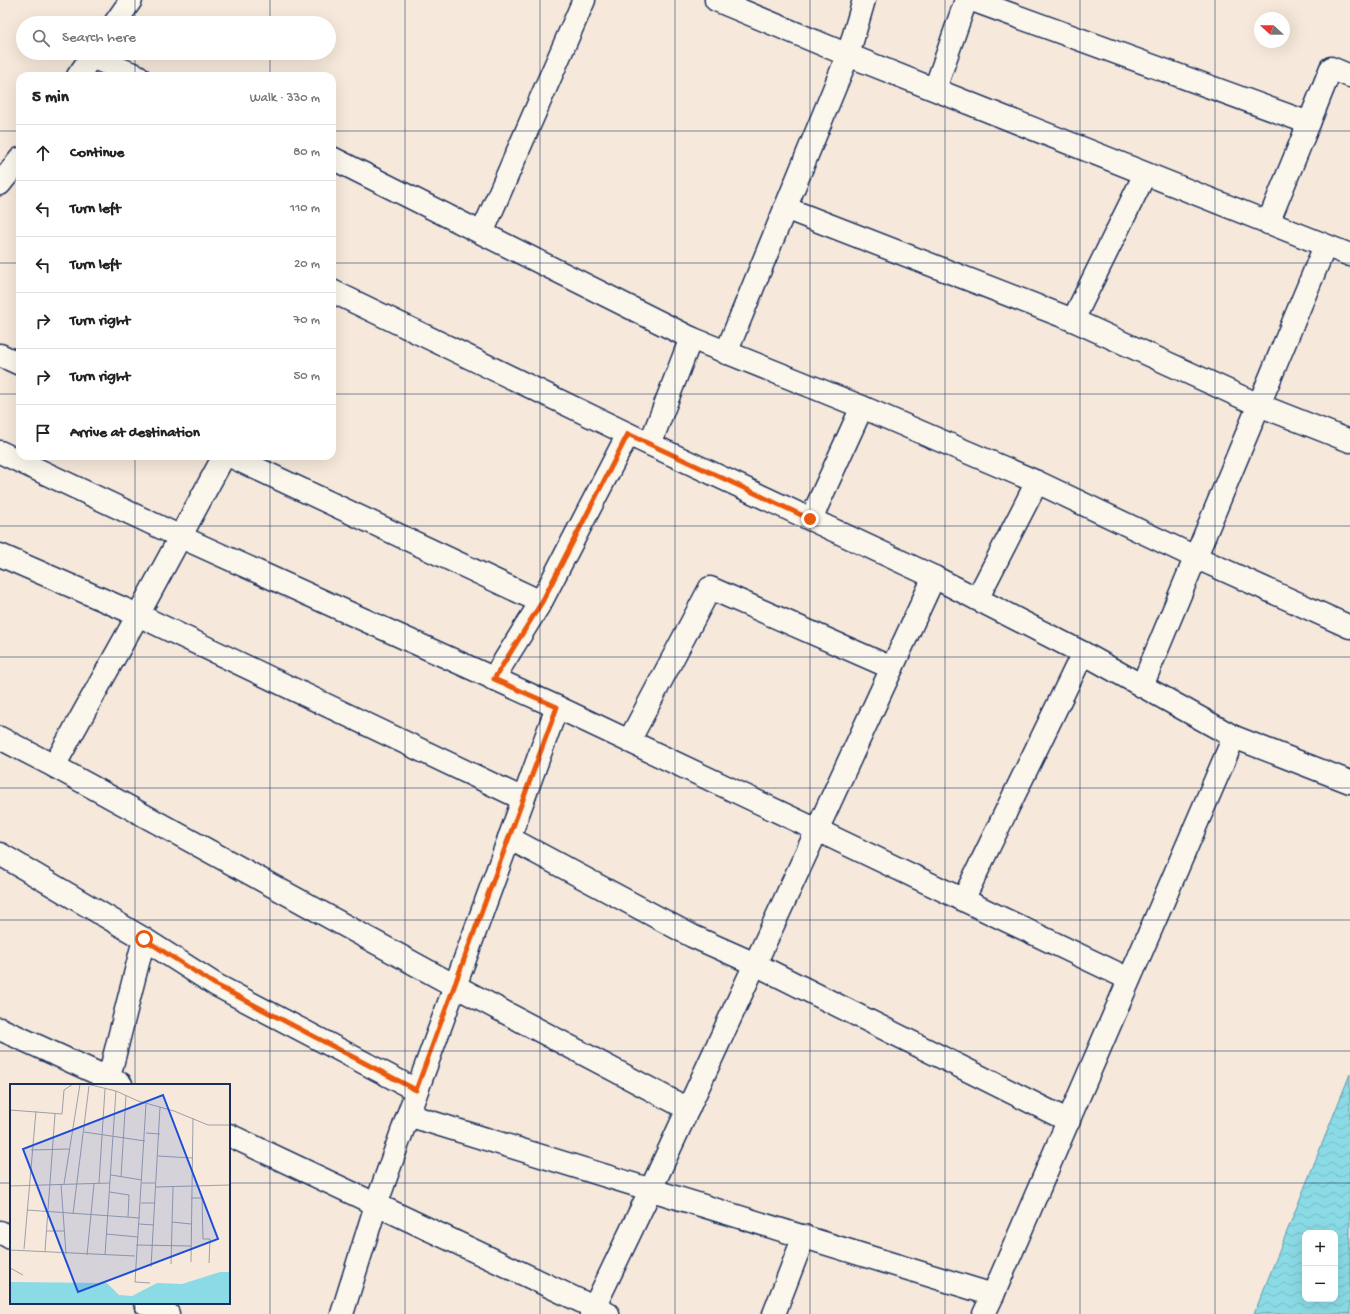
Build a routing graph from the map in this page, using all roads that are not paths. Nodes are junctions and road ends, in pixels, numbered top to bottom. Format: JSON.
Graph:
{"nodes":[{"id":1,"x":131,"y":0,"type":"edge"},
{"id":2,"x":584,"y":0,"type":"edge"},
{"id":3,"x":716,"y":0,"type":"edge"},
{"id":4,"x":864,"y":0,"type":"edge"},
{"id":5,"x":966,"y":0,"type":"edge"},
{"id":6,"x":972,"y":0,"type":"edge"},
{"id":7,"x":120,"y":16,"type":"edge"},
{"id":8,"x":848,"y":55,"type":"junction"},
{"id":9,"x":89,"y":60,"type":"edge"},
{"id":10,"x":103,"y":60,"type":"edge"},
{"id":11,"x":81,"y":72,"type":"edge"},
{"id":12,"x":129,"y":72,"type":"edge"},
{"id":13,"x":1350,"y":76,"type":"edge"},
{"id":14,"x":935,"y":89,"type":"junction"},
{"id":15,"x":1309,"y":123,"type":"junction"},
{"id":16,"x":336,"y":160,"type":"edge"},
{"id":17,"x":16,"y":165,"type":"edge"},
{"id":18,"x":1145,"y":174,"type":"junction"},
{"id":19,"x":0,"y":184,"type":"edge"},
{"id":20,"x":785,"y":208,"type":"junction"},
{"id":21,"x":1268,"y":223,"type":"junction"},
{"id":22,"x":482,"y":233,"type":"junction"},
{"id":23,"x":1326,"y":246,"type":"junction"},
{"id":24,"x":1350,"y":255,"type":"edge"},
{"id":25,"x":336,"y":293,"type":"edge"},
{"id":26,"x":1073,"y":320,"type":"junction"},
{"id":27,"x":691,"y":338,"type":"junction"},
{"id":28,"x":726,"y":353,"type":"junction"},
{"id":29,"x":0,"y":355,"type":"edge"},
{"id":30,"x":16,"y":362,"type":"edge"},
{"id":31,"x":1259,"y":405,"type":"junction"},
{"id":32,"x":862,"y":407,"type":"junction"},
{"id":33,"x":628,"y":434,"type":"junction"},
{"id":34,"x":1350,"y":441,"type":"edge"},
{"id":35,"x":650,"y":444,"type":"junction"},
{"id":36,"x":0,"y":452,"type":"edge"},
{"id":37,"x":16,"y":460,"type":"edge"},
{"id":38,"x":17,"y":460,"type":"edge"},
{"id":39,"x":222,"y":460,"type":"edge"},
{"id":40,"x":239,"y":460,"type":"edge"},
{"id":41,"x":1037,"y":482,"type":"junction"},
{"id":42,"x":810,"y":519,"type":"junction"},
{"id":43,"x":180,"y":537,"type":"junction"},
{"id":44,"x":0,"y":555,"type":"edge"},
{"id":45,"x":1195,"y":557,"type":"junction"},
{"id":46,"x":934,"y":577,"type":"junction"},
{"id":47,"x":977,"y":599,"type":"junction"},
{"id":48,"x":542,"y":602,"type":"junction"},
{"id":49,"x":138,"y":615,"type":"junction"},
{"id":50,"x":1350,"y":627,"type":"edge"},
{"id":51,"x":1083,"y":653,"type":"junction"},
{"id":52,"x":892,"y":668,"type":"junction"},
{"id":53,"x":494,"y":679,"type":"junction"},
{"id":54,"x":1142,"y":686,"type":"junction"},
{"id":55,"x":557,"y":707,"type":"junction"},
{"id":56,"x":1234,"y":737,"type":"junction"},
{"id":57,"x":0,"y":738,"type":"edge"},
{"id":58,"x":629,"y":741,"type":"junction"},
{"id":59,"x":54,"y":766,"type":"junction"},
{"id":60,"x":1350,"y":782,"type":"edge"},
{"id":61,"x":523,"y":799,"type":"junction"},
{"id":62,"x":817,"y":830,"type":"junction"},
{"id":63,"x":509,"y":838,"type":"junction"},
{"id":64,"x":0,"y":854,"type":"edge"},
{"id":65,"x":963,"y":900,"type":"junction"},
{"id":66,"x":144,"y":939,"type":"junction"},
{"id":67,"x":755,"y":964,"type":"junction"},
{"id":68,"x":1129,"y":979,"type":"junction"},
{"id":69,"x":455,"y":986,"type":"junction"},
{"id":70,"x":0,"y":1029,"type":"edge"},
{"id":71,"x":113,"y":1083,"type":"edge"},
{"id":72,"x":416,"y":1090,"type":"junction"},
{"id":73,"x":688,"y":1109,"type":"junction"},
{"id":74,"x":408,"y":1115,"type":"junction"},
{"id":75,"x":1069,"y":1121,"type":"junction"},
{"id":76,"x":230,"y":1135,"type":"edge"},
{"id":77,"x":651,"y":1190,"type":"junction"},
{"id":78,"x":376,"y":1205,"type":"junction"},
{"id":79,"x":0,"y":1232,"type":"edge"},
{"id":80,"x":804,"y":1236,"type":"junction"},
{"id":81,"x":10,"y":1237,"type":"edge"},
{"id":82,"x":994,"y":1295,"type":"junction"},
{"id":83,"x":147,"y":1304,"type":"edge"},
{"id":84,"x":598,"y":1312,"type":"edge"},
{"id":85,"x":168,"y":1314,"type":"edge"},
{"id":86,"x":342,"y":1314,"type":"edge"},
{"id":87,"x":774,"y":1314,"type":"edge"},
{"id":88,"x":984,"y":1314,"type":"edge"}],
"edges":[{"from":1,"to":7,"type":"street"},
{"from":2,"to":22,"type":"street"},
{"from":3,"to":8,"type":"street"},
{"from":4,"to":8,"type":"street"},
{"from":5,"to":14,"type":"street"},
{"from":6,"to":15,"type":"street"},
{"from":8,"to":14,"type":"street"},
{"from":8,"to":20,"type":"street"},
{"from":9,"to":11,"type":"street"},
{"from":10,"to":12,"type":"street"},
{"from":13,"to":15,"type":"street"},
{"from":14,"to":18,"type":"street"},
{"from":15,"to":21,"type":"street"},
{"from":16,"to":22,"type":"street"},
{"from":17,"to":19,"type":"street"},
{"from":18,"to":21,"type":"street"},
{"from":18,"to":26,"type":"street"},
{"from":20,"to":26,"type":"street"},
{"from":20,"to":28,"type":"street"},
{"from":21,"to":23,"type":"street"},
{"from":22,"to":27,"type":"street"},
{"from":23,"to":24,"type":"street"},
{"from":23,"to":31,"type":"street"},
{"from":25,"to":33,"type":"street"},
{"from":26,"to":31,"type":"street"},
{"from":27,"to":28,"type":"street"},
{"from":27,"to":35,"type":"street"},
{"from":28,"to":32,"type":"street"},
{"from":29,"to":30,"type":"street"},
{"from":31,"to":34,"type":"street"},
{"from":31,"to":45,"type":"street"},
{"from":32,"to":41,"type":"street"},
{"from":32,"to":42,"type":"street"},
{"from":33,"to":35,"type":"street"},
{"from":33,"to":48,"type":"street"},
{"from":35,"to":42,"type":"street"},
{"from":36,"to":37,"type":"street"},
{"from":38,"to":43,"type":"street"},
{"from":39,"to":43,"type":"street"},
{"from":40,"to":48,"type":"street"},
{"from":41,"to":45,"type":"street"},
{"from":41,"to":47,"type":"street"},
{"from":42,"to":46,"type":"street"},
{"from":43,"to":49,"type":"street"},
{"from":43,"to":53,"type":"street"},
{"from":44,"to":49,"type":"street"},
{"from":45,"to":50,"type":"street"},
{"from":45,"to":54,"type":"street"},
{"from":46,"to":47,"type":"street"},
{"from":46,"to":52,"type":"street"},
{"from":47,"to":51,"type":"street"},
{"from":48,"to":53,"type":"street"},
{"from":49,"to":59,"type":"street"},
{"from":49,"to":61,"type":"street"},
{"from":51,"to":54,"type":"street"},
{"from":51,"to":65,"type":"street"},
{"from":52,"to":58,"type":"street"},
{"from":52,"to":62,"type":"street"},
{"from":53,"to":55,"type":"street"},
{"from":54,"to":56,"type":"street"},
{"from":55,"to":58,"type":"street"},
{"from":55,"to":61,"type":"street"},
{"from":56,"to":60,"type":"street"},
{"from":56,"to":68,"type":"street"},
{"from":57,"to":59,"type":"street"},
{"from":58,"to":62,"type":"street"},
{"from":59,"to":69,"type":"street"},
{"from":61,"to":63,"type":"street"},
{"from":62,"to":65,"type":"street"},
{"from":62,"to":67,"type":"street"},
{"from":63,"to":67,"type":"street"},
{"from":63,"to":69,"type":"street"},
{"from":64,"to":66,"type":"street"},
{"from":65,"to":68,"type":"street"},
{"from":66,"to":71,"type":"street"},
{"from":66,"to":72,"type":"street"},
{"from":67,"to":73,"type":"street"},
{"from":67,"to":75,"type":"street"},
{"from":68,"to":75,"type":"street"},
{"from":69,"to":72,"type":"street"},
{"from":69,"to":73,"type":"street"},
{"from":70,"to":71,"type":"street"},
{"from":72,"to":74,"type":"street"},
{"from":73,"to":77,"type":"street"},
{"from":74,"to":77,"type":"street"},
{"from":74,"to":78,"type":"street"},
{"from":75,"to":82,"type":"street"},
{"from":76,"to":78,"type":"street"},
{"from":77,"to":80,"type":"street"},
{"from":77,"to":84,"type":"street"},
{"from":78,"to":84,"type":"street"},
{"from":78,"to":86,"type":"street"},
{"from":79,"to":81,"type":"street"},
{"from":80,"to":82,"type":"street"},
{"from":80,"to":87,"type":"street"},
{"from":82,"to":88,"type":"street"},
{"from":83,"to":85,"type":"street"}]}
